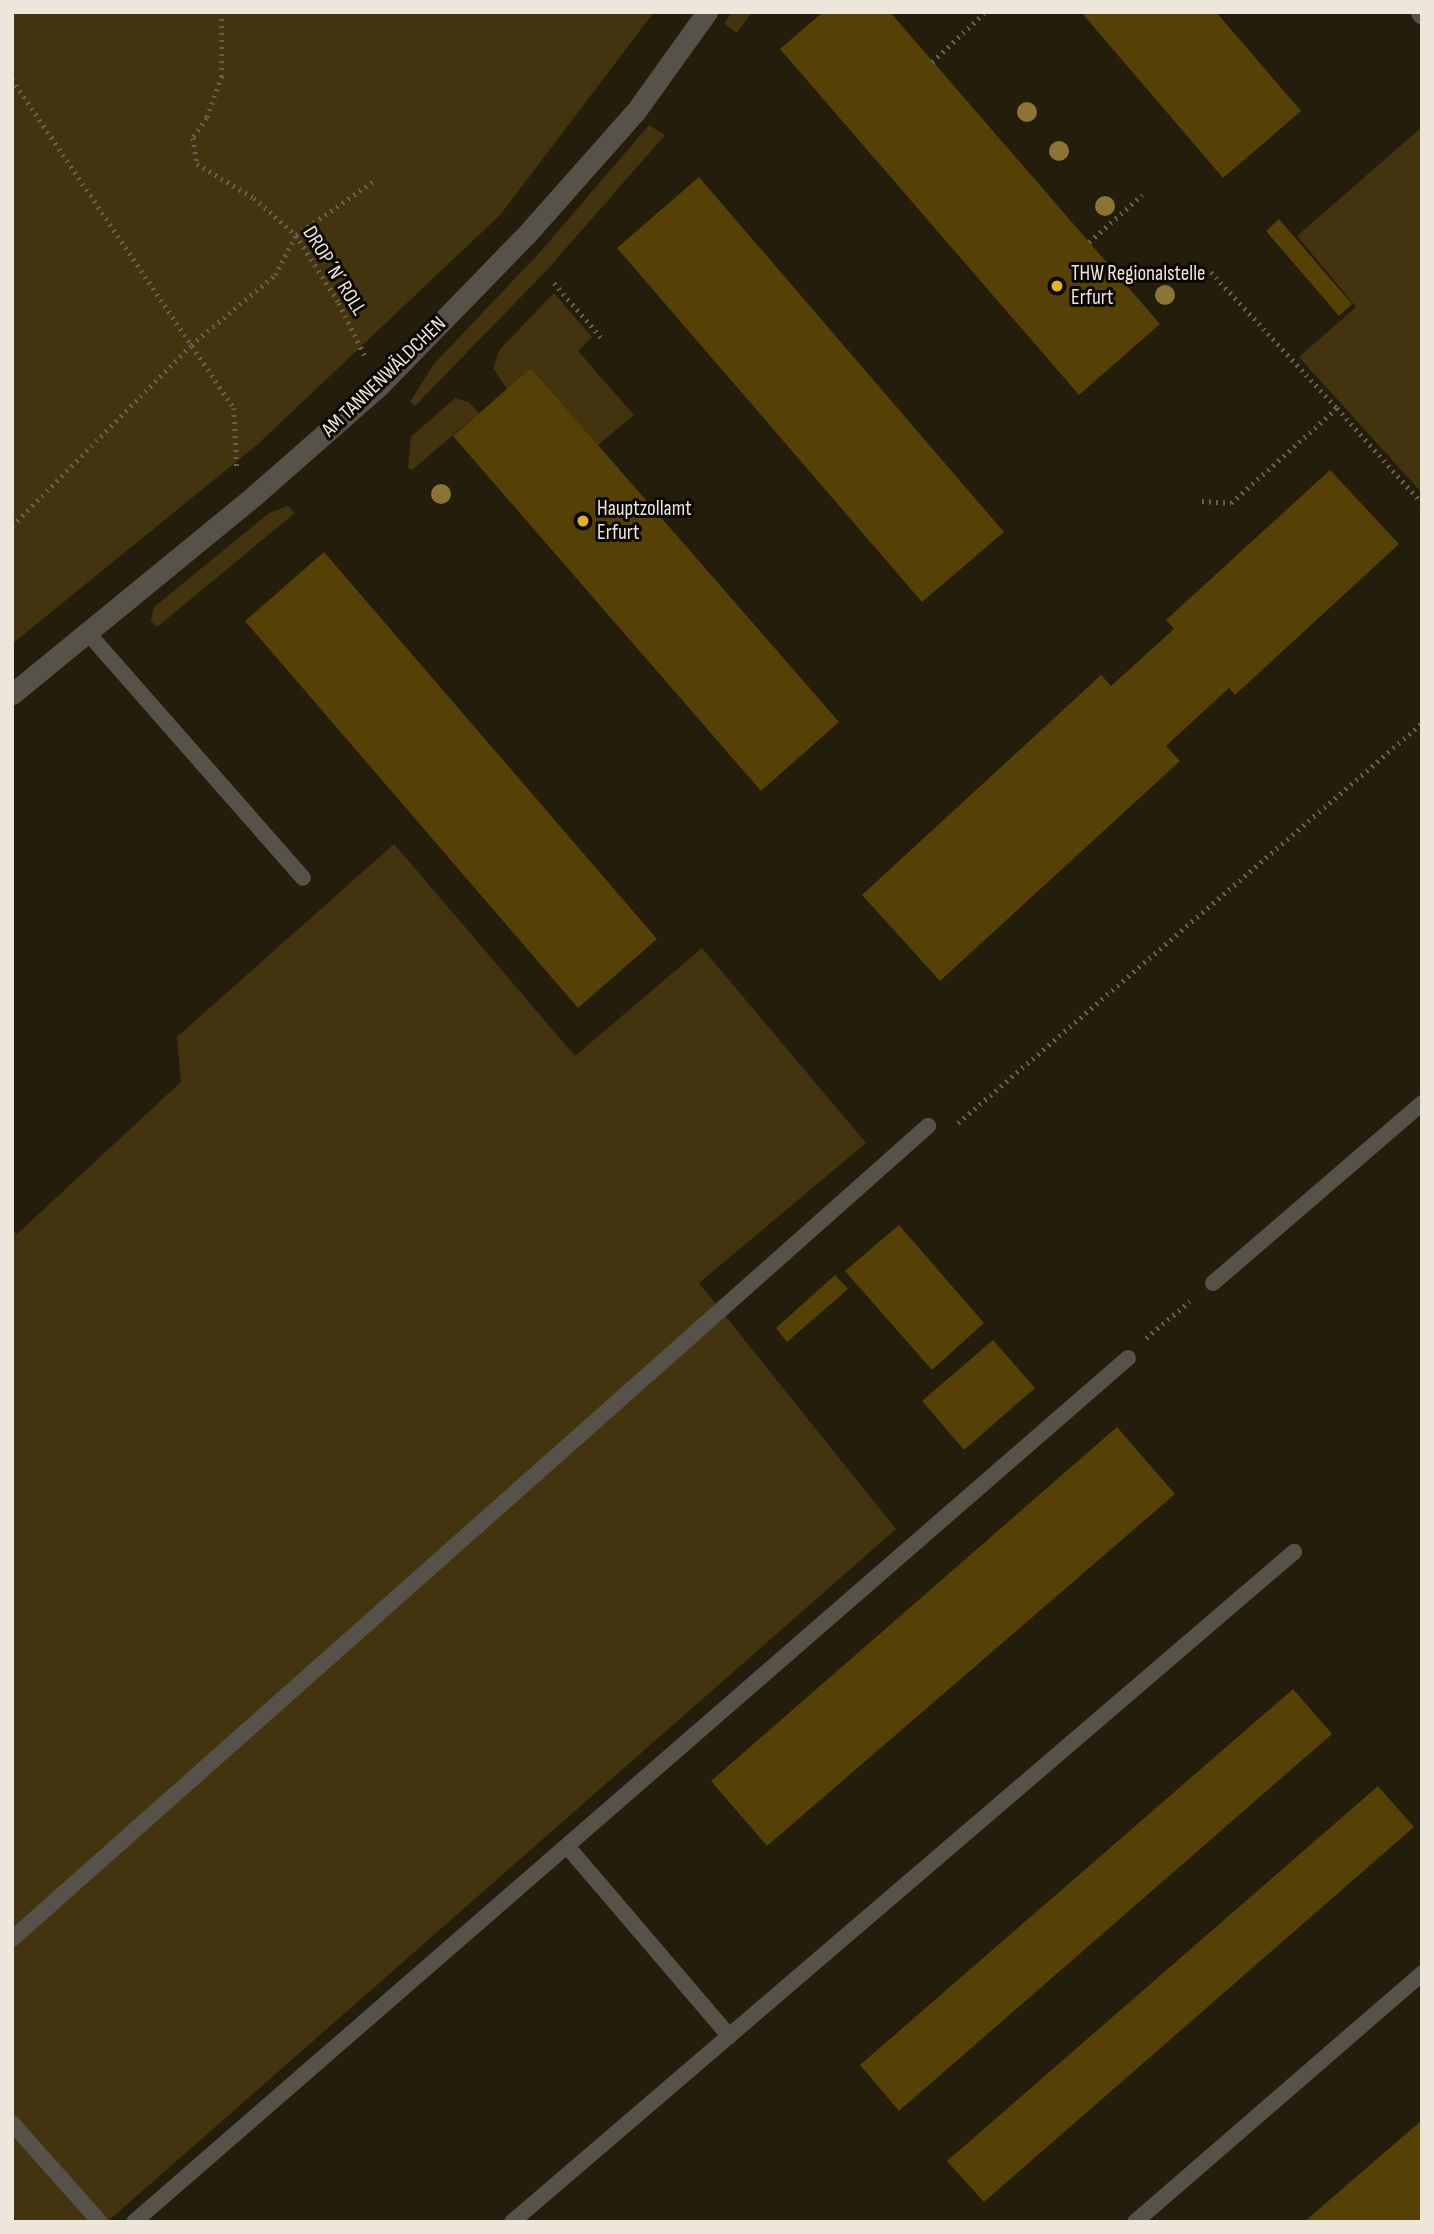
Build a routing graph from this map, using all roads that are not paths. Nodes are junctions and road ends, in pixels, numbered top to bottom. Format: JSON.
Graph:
{"nodes":[{"id":1,"x":707,"y":12,"type":"edge"},
{"id":2,"x":87,"y":632,"type":"junction"},
{"id":3,"x":12,"y":694,"type":"edge"},
{"id":4,"x":303,"y":878,"type":"dead end"},
{"id":5,"x":1422,"y":1103,"type":"edge"},
{"id":6,"x":928,"y":1126,"type":"dead end"},
{"id":7,"x":1213,"y":1283,"type":"road end"},
{"id":8,"x":1128,"y":1358,"type":"dead end"},
{"id":9,"x":1294,"y":1552,"type":"dead end"},
{"id":10,"x":567,"y":1846,"type":"junction"},
{"id":11,"x":12,"y":1939,"type":"edge"},
{"id":12,"x":1422,"y":1973,"type":"edge"},
{"id":13,"x":729,"y":2036,"type":"junction"},
{"id":14,"x":12,"y":2123,"type":"edge"},
{"id":15,"x":100,"y":2222,"type":"edge"},
{"id":16,"x":134,"y":2222,"type":"edge"},
{"id":17,"x":512,"y":2222,"type":"edge"},
{"id":18,"x":1135,"y":2222,"type":"edge"}],
"edges":[{"from":1,"to":2,"type":"street","name":"AM TANNENWÄLDCHEN"},
{"from":2,"to":3,"type":"street","name":"AM TANNENWÄLDCHEN"},
{"from":2,"to":4,"type":"lane"},
{"from":5,"to":7,"type":"lane"},
{"from":6,"to":11,"type":"lane"},
{"from":8,"to":10,"type":"lane"},
{"from":9,"to":13,"type":"lane"},
{"from":10,"to":13,"type":"lane"},
{"from":10,"to":16,"type":"lane"},
{"from":12,"to":18,"type":"lane"},
{"from":13,"to":17,"type":"lane"},
{"from":14,"to":15,"type":"lane"}]}
